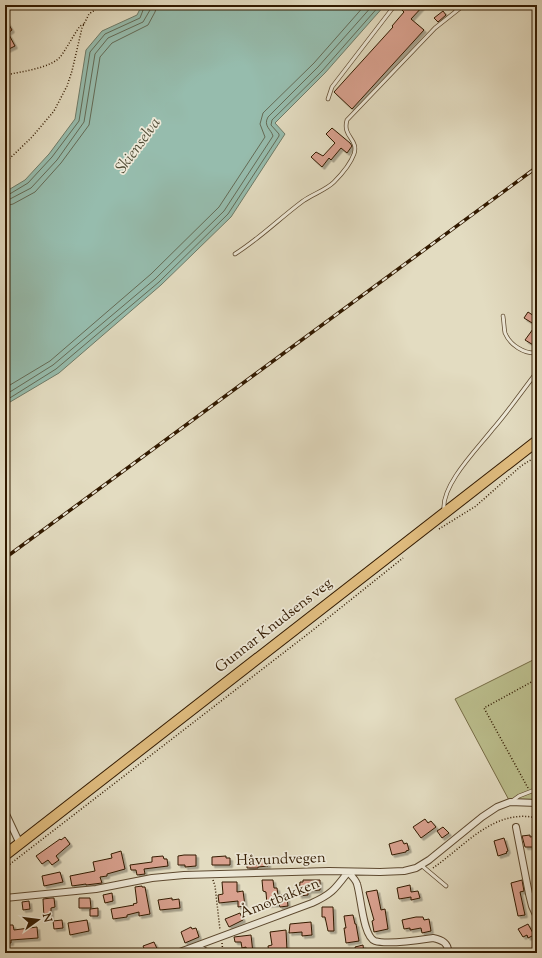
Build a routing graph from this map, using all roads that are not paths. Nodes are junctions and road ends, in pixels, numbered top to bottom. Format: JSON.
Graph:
{"nodes":[{"id":1,"x":395,"y":5,"type":"edge"},
{"id":2,"x":451,"y":5,"type":"edge"},
{"id":3,"x":464,"y":5,"type":"edge"},
{"id":4,"x":456,"y":10,"type":"junction"},
{"id":5,"x":328,"y":99,"type":"dead end"},
{"id":6,"x":235,"y":254,"type":"dead end"},
{"id":7,"x":503,"y":316,"type":"dead end"},
{"id":8,"x":537,"y":353,"type":"edge"},
{"id":9,"x":537,"y":372,"type":"edge"},
{"id":10,"x":537,"y":441,"type":"edge"},
{"id":11,"x":445,"y":512,"type":"junction"},
{"id":12,"x":537,"y":789,"type":"edge"},
{"id":13,"x":510,"y":802,"type":"junction"},
{"id":14,"x":537,"y":803,"type":"edge"},
{"id":15,"x":5,"y":812,"type":"edge"},
{"id":16,"x":516,"y":827,"type":"dead end"},
{"id":17,"x":20,"y":844,"type":"junction"},
{"id":18,"x":5,"y":855,"type":"edge"},
{"id":19,"x":421,"y":865,"type":"junction"},
{"id":20,"x":348,"y":872,"type":"junction"},
{"id":21,"x":446,"y":886,"type":"dead end"},
{"id":22,"x":5,"y":898,"type":"edge"},
{"id":23,"x":537,"y":917,"type":"edge"},
{"id":24,"x":199,"y":946,"type":"junction"},
{"id":25,"x":176,"y":953,"type":"edge"},
{"id":26,"x":212,"y":953,"type":"edge"},
{"id":27,"x":448,"y":953,"type":"edge"}],
"edges":[{"from":1,"to":5,"type":"lane"},
{"from":2,"to":4,"type":"lane"},
{"from":3,"to":4,"type":"lane"},
{"from":4,"to":6,"type":"lane"},
{"from":7,"to":8,"type":"lane"},
{"from":9,"to":11,"type":"lane"},
{"from":10,"to":11,"type":"main road","name":"Gunnar Knudsens veg"},
{"from":11,"to":17,"type":"main road","name":"Gunnar Knudsens veg"},
{"from":12,"to":13,"type":"lane"},
{"from":13,"to":14,"type":"street","name":"Håvundvegen"},
{"from":13,"to":19,"type":"street","name":"Håvundvegen"},
{"from":15,"to":17,"type":"street"},
{"from":16,"to":23,"type":"street"},
{"from":17,"to":18,"type":"main road","name":"Gunnar Knudsens veg"},
{"from":19,"to":20,"type":"street","name":"Håvundvegen"},
{"from":19,"to":21,"type":"lane"},
{"from":20,"to":22,"type":"street","name":"Håvundvegen"},
{"from":20,"to":24,"type":"street","name":"Åmotbakken"},
{"from":20,"to":27,"type":"street"},
{"from":24,"to":25,"type":"street","name":"Åmotbakken"},
{"from":24,"to":26,"type":"lane"}]}
